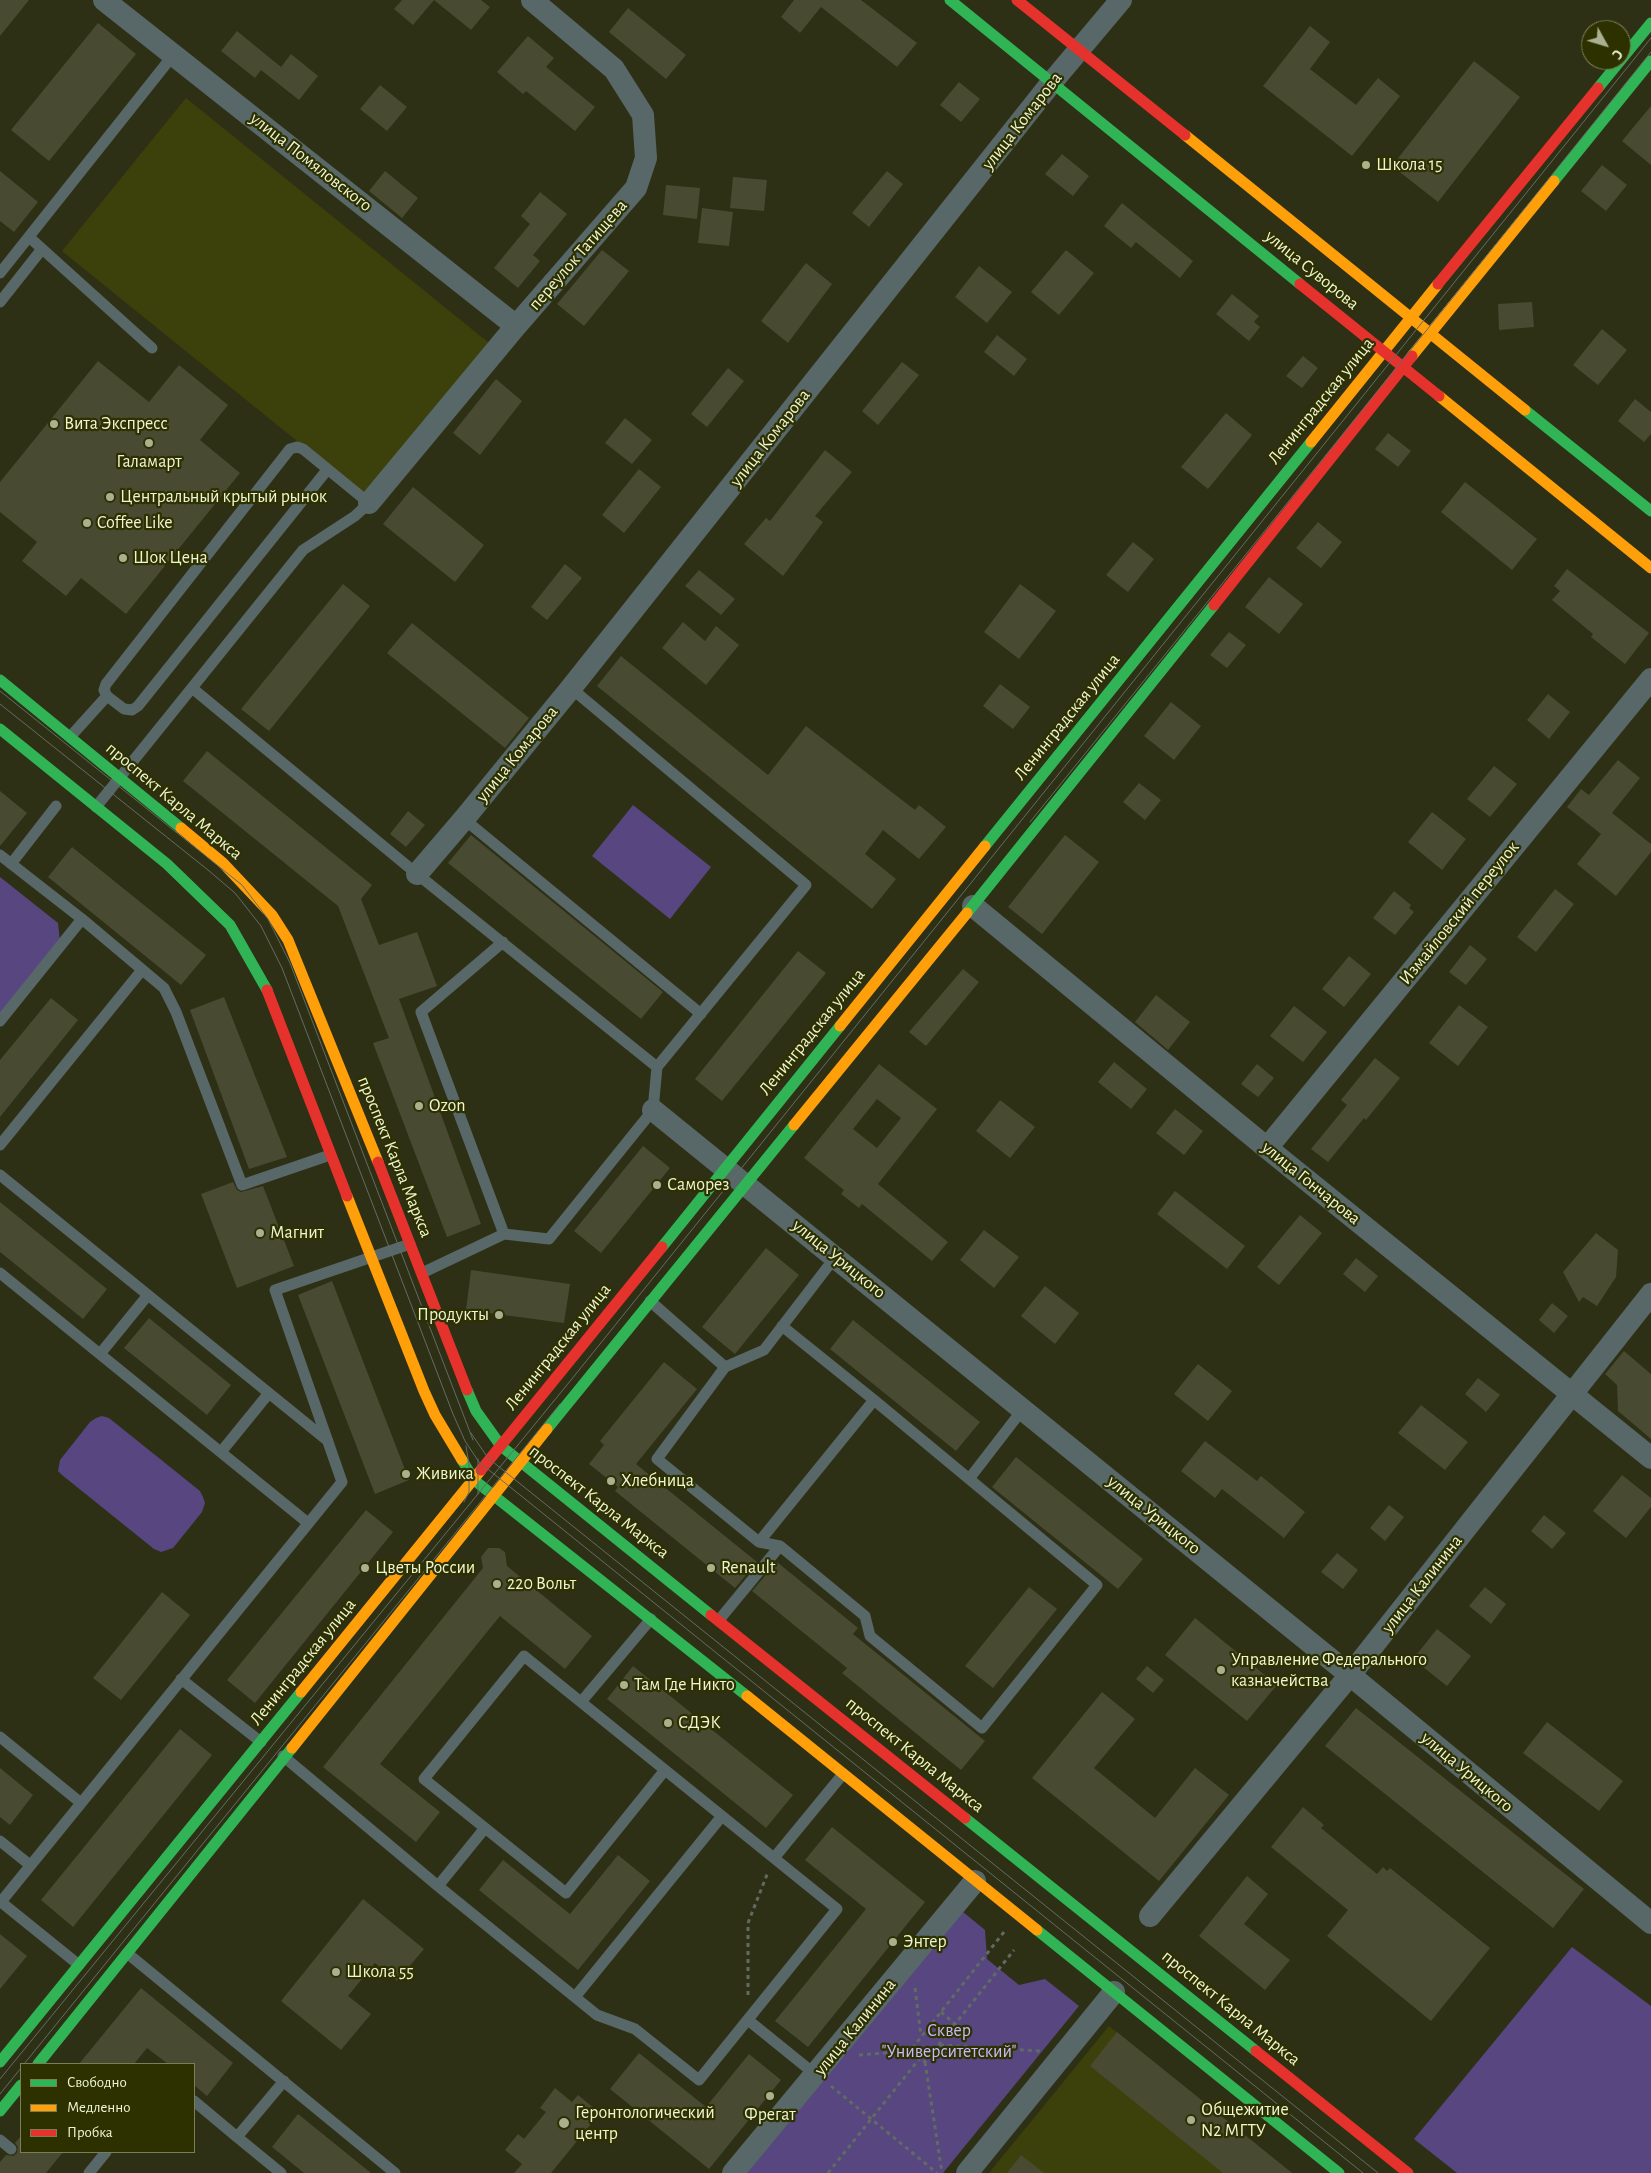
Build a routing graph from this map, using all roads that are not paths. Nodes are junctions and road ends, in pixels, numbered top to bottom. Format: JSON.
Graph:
{"nodes":[{"id":1,"x":104,"y":0,"type":"edge"},
{"id":2,"x":532,"y":0,"type":"edge"},
{"id":3,"x":950,"y":0,"type":"edge"},
{"id":4,"x":1017,"y":0,"type":"edge"},
{"id":5,"x":1122,"y":0,"type":"edge"},
{"id":6,"x":1651,"y":23,"type":"edge"},
{"id":7,"x":1079,"y":50,"type":"junction"},
{"id":8,"x":174,"y":54,"type":"junction"},
{"id":9,"x":1651,"y":61,"type":"edge"},
{"id":10,"x":1052,"y":82,"type":"junction"},
{"id":11,"x":29,"y":237,"type":"junction"},
{"id":12,"x":42,"y":249,"type":"junction"},
{"id":13,"x":1,"y":270,"type":"edge"},
{"id":14,"x":0,"y":302,"type":"edge"},
{"id":15,"x":1412,"y":318,"type":"junction"},
{"id":16,"x":516,"y":326,"type":"junction"},
{"id":17,"x":1431,"y":334,"type":"junction"},
{"id":18,"x":152,"y":348,"type":"dead end"},
{"id":19,"x":1384,"y":351,"type":"junction"},
{"id":20,"x":1404,"y":366,"type":"junction"},
{"id":21,"x":327,"y":470,"type":"junction"},
{"id":22,"x":369,"y":503,"type":"junction"},
{"id":23,"x":1651,"y":511,"type":"edge"},
{"id":24,"x":1651,"y":568,"type":"edge"},
{"id":25,"x":1651,"y":679,"type":"edge"},
{"id":26,"x":0,"y":680,"type":"edge"},
{"id":27,"x":192,"y":688,"type":"junction"},
{"id":28,"x":571,"y":688,"type":"junction"},
{"id":29,"x":107,"y":696,"type":"junction"},
{"id":30,"x":0,"y":730,"type":"edge"},
{"id":31,"x":70,"y":737,"type":"junction"},
{"id":32,"x":121,"y":778,"type":"junction"},
{"id":33,"x":56,"y":806,"type":"dead end"},
{"id":34,"x":96,"y":807,"type":"junction"},
{"id":35,"x":464,"y":819,"type":"junction"},
{"id":36,"x":0,"y":855,"type":"edge"},
{"id":37,"x":11,"y":864,"type":"junction"},
{"id":38,"x":417,"y":874,"type":"junction"},
{"id":39,"x":973,"y":906,"type":"junction"},
{"id":40,"x":82,"y":919,"type":"junction"},
{"id":41,"x":502,"y":942,"type":"junction"},
{"id":42,"x":142,"y":970,"type":"junction"},
{"id":43,"x":700,"y":1014,"type":"junction"},
{"id":44,"x":0,"y":1021,"type":"edge"},
{"id":45,"x":657,"y":1067,"type":"junction"},
{"id":46,"x":653,"y":1110,"type":"junction"},
{"id":47,"x":0,"y":1145,"type":"edge"},
{"id":48,"x":1267,"y":1148,"type":"junction"},
{"id":49,"x":330,"y":1156,"type":"junction"},
{"id":50,"x":726,"y":1167,"type":"junction"},
{"id":51,"x":0,"y":1175,"type":"edge"},
{"id":52,"x":746,"y":1184,"type":"junction"},
{"id":53,"x":504,"y":1234,"type":"junction"},
{"id":54,"x":411,"y":1244,"type":"junction"},
{"id":55,"x":836,"y":1256,"type":"junction"},
{"id":56,"x":370,"y":1258,"type":"junction"},
{"id":57,"x":422,"y":1272,"type":"junction"},
{"id":58,"x":0,"y":1273,"type":"edge"},
{"id":59,"x":1651,"y":1294,"type":"edge"},
{"id":60,"x":148,"y":1295,"type":"junction"},
{"id":61,"x":650,"y":1301,"type":"junction"},
{"id":62,"x":782,"y":1326,"type":"junction"},
{"id":63,"x":100,"y":1354,"type":"junction"},
{"id":64,"x":725,"y":1367,"type":"junction"},
{"id":65,"x":269,"y":1393,"type":"junction"},
{"id":66,"x":1570,"y":1394,"type":"junction"},
{"id":67,"x":874,"y":1400,"type":"junction"},
{"id":68,"x":1023,"y":1409,"type":"junction"},
{"id":69,"x":328,"y":1441,"type":"junction"},
{"id":70,"x":501,"y":1446,"type":"junction"},
{"id":71,"x":221,"y":1452,"type":"junction"},
{"id":72,"x":1651,"y":1458,"type":"edge"},
{"id":73,"x":521,"y":1463,"type":"junction"},
{"id":74,"x":969,"y":1479,"type":"junction"},
{"id":75,"x":474,"y":1480,"type":"junction"},
{"id":76,"x":493,"y":1497,"type":"junction"},
{"id":77,"x":308,"y":1523,"type":"junction"},
{"id":78,"x":759,"y":1542,"type":"junction"},
{"id":79,"x":780,"y":1546,"type":"junction"},
{"id":80,"x":651,"y":1620,"type":"junction"},
{"id":81,"x":719,"y":1620,"type":"junction"},
{"id":82,"x":1350,"y":1675,"type":"junction"},
{"id":83,"x":181,"y":1680,"type":"junction"},
{"id":84,"x":581,"y":1702,"type":"junction"},
{"id":85,"x":0,"y":1737,"type":"edge"},
{"id":86,"x":260,"y":1742,"type":"junction"},
{"id":87,"x":284,"y":1758,"type":"junction"},
{"id":88,"x":665,"y":1770,"type":"junction"},
{"id":89,"x":843,"y":1774,"type":"junction"},
{"id":90,"x":80,"y":1803,"type":"junction"},
{"id":91,"x":722,"y":1816,"type":"junction"},
{"id":92,"x":485,"y":1828,"type":"junction"},
{"id":93,"x":0,"y":1841,"type":"edge"},
{"id":94,"x":774,"y":1858,"type":"junction"},
{"id":95,"x":30,"y":1866,"type":"junction"},
{"id":96,"x":975,"y":1881,"type":"junction"},
{"id":97,"x":438,"y":1886,"type":"junction"},
{"id":98,"x":0,"y":1902,"type":"edge"},
{"id":99,"x":1150,"y":1916,"type":"dead end"},
{"id":100,"x":1651,"y":1924,"type":"edge"},
{"id":101,"x":127,"y":1953,"type":"junction"},
{"id":102,"x":79,"y":1965,"type":"junction"},
{"id":103,"x":1119,"y":1986,"type":"junction"},
{"id":104,"x":575,"y":1997,"type":"junction"},
{"id":105,"x":748,"y":2020,"type":"junction"},
{"id":106,"x":0,"y":2062,"type":"edge"},
{"id":107,"x":39,"y":2063,"type":"edge"},
{"id":108,"x":816,"y":2075,"type":"junction"},
{"id":109,"x":284,"y":2081,"type":"junction"},
{"id":110,"x":20,"y":2086,"type":"edge"},
{"id":111,"x":195,"y":2103,"type":"edge"},
{"id":112,"x":0,"y":2112,"type":"edge"},
{"id":113,"x":238,"y":2137,"type":"junction"},
{"id":114,"x":0,"y":2140,"type":"edge"},
{"id":115,"x":11,"y":2149,"type":"dead end"},
{"id":116,"x":105,"y":2153,"type":"edge"},
{"id":117,"x":1334,"y":2172,"type":"edge"},
{"id":118,"x":89,"y":2173,"type":"edge"},
{"id":119,"x":281,"y":2173,"type":"edge"},
{"id":120,"x":395,"y":2173,"type":"edge"},
{"id":121,"x":733,"y":2173,"type":"edge"},
{"id":122,"x":967,"y":2173,"type":"edge"},
{"id":123,"x":1408,"y":2173,"type":"edge"}],
"edges":[{"from":1,"to":8,"type":"street","name":"улица Помяловского"},
{"from":2,"to":16,"type":"street","name":"переулок Татищева"},
{"from":3,"to":10,"type":"main road","name":"улица Суворова"},
{"from":4,"to":7,"type":"main road","name":"улица Суворова"},
{"from":5,"to":7,"type":"street","name":"улица Комарова"},
{"from":6,"to":15,"type":"main road","name":"Ленинградская улица"},
{"from":7,"to":10,"type":"street","name":"улица Комарова"},
{"from":7,"to":15,"type":"main road","name":"улица Суворова"},
{"from":8,"to":11,"type":"lane"},
{"from":8,"to":16,"type":"street","name":"улица Помяловского"},
{"from":9,"to":17,"type":"main road"},
{"from":10,"to":19,"type":"main road","name":"улица Суворова"},
{"from":10,"to":28,"type":"street","name":"улица Комарова"},
{"from":11,"to":12,"type":"lane"},
{"from":11,"to":13,"type":"lane"},
{"from":12,"to":14,"type":"lane"},
{"from":12,"to":18,"type":"lane"},
{"from":15,"to":17,"type":"main road","name":"улица Суворова"},
{"from":15,"to":19,"type":"main road","name":"Ленинградская улица"},
{"from":16,"to":22,"type":"street","name":"переулок Татищева"},
{"from":17,"to":20,"type":"main road"},
{"from":17,"to":23,"type":"main road","name":"улица Суворова"},
{"from":19,"to":20,"type":"main road","name":"улица Суворова"},
{"from":19,"to":50,"type":"main road","name":"Ленинградская улица"},
{"from":20,"to":24,"type":"main road","name":"улица Суворова"},
{"from":20,"to":39,"type":"main road"},
{"from":21,"to":22,"type":"lane"},
{"from":21,"to":29,"type":"lane"},
{"from":21,"to":29,"type":"lane"},
{"from":22,"to":27,"type":"lane"},
{"from":25,"to":48,"type":"street","name":"Измайловский переулок"},
{"from":26,"to":31,"type":"main road","name":"проспект Карла Маркса"},
{"from":27,"to":32,"type":"lane"},
{"from":27,"to":38,"type":"lane"},
{"from":28,"to":35,"type":"street","name":"улица Комарова"},
{"from":28,"to":43,"type":"lane"},
{"from":29,"to":31,"type":"lane"},
{"from":30,"to":34,"type":"main road"},
{"from":31,"to":32,"type":"main road","name":"проспект Карла Маркса"},
{"from":32,"to":34,"type":"lane"},
{"from":32,"to":54,"type":"main road","name":"проспект Карла Маркса"},
{"from":33,"to":37,"type":"lane"},
{"from":34,"to":49,"type":"main road"},
{"from":35,"to":38,"type":"street","name":"улица Комарова"},
{"from":35,"to":43,"type":"lane"},
{"from":36,"to":37,"type":"lane"},
{"from":37,"to":40,"type":"lane"},
{"from":38,"to":41,"type":"lane"},
{"from":39,"to":48,"type":"street","name":"улица Гончарова"},
{"from":39,"to":52,"type":"main road"},
{"from":40,"to":42,"type":"lane"},
{"from":40,"to":44,"type":"lane"},
{"from":41,"to":45,"type":"lane"},
{"from":41,"to":53,"type":"lane"},
{"from":42,"to":47,"type":"lane"},
{"from":42,"to":49,"type":"lane"},
{"from":43,"to":45,"type":"lane"},
{"from":45,"to":46,"type":"lane"},
{"from":46,"to":50,"type":"street","name":"улица Урицкого"},
{"from":46,"to":53,"type":"lane"},
{"from":48,"to":66,"type":"street","name":"улица Гончарова"},
{"from":49,"to":56,"type":"main road"},
{"from":50,"to":52,"type":"street","name":"улица Урицкого"},
{"from":50,"to":70,"type":"main road","name":"Ленинградская улица"},
{"from":51,"to":60,"type":"lane"},
{"from":52,"to":55,"type":"street","name":"улица Урицкого"},
{"from":52,"to":61,"type":"main road"},
{"from":53,"to":57,"type":"lane"},
{"from":54,"to":56,"type":"lane"},
{"from":54,"to":57,"type":"main road","name":"проспект Карла Маркса"},
{"from":55,"to":62,"type":"lane"},
{"from":55,"to":68,"type":"street","name":"улица Урицкого"},
{"from":56,"to":69,"type":"lane"},
{"from":56,"to":75,"type":"main road"},
{"from":57,"to":70,"type":"main road","name":"проспект Карла Маркса"},
{"from":58,"to":63,"type":"lane"},
{"from":59,"to":66,"type":"street","name":"улица Калинина"},
{"from":60,"to":63,"type":"lane"},
{"from":60,"to":65,"type":"lane"},
{"from":61,"to":64,"type":"lane"},
{"from":61,"to":73,"type":"main road"},
{"from":62,"to":64,"type":"lane"},
{"from":62,"to":67,"type":"lane"},
{"from":63,"to":71,"type":"lane"},
{"from":64,"to":78,"type":"lane"},
{"from":65,"to":69,"type":"lane"},
{"from":65,"to":71,"type":"lane"},
{"from":66,"to":72,"type":"street","name":"улица Гончарова"},
{"from":66,"to":82,"type":"street","name":"улица Калинина"},
{"from":67,"to":74,"type":"lane"},
{"from":67,"to":78,"type":"lane"},
{"from":68,"to":74,"type":"lane"},
{"from":68,"to":82,"type":"street","name":"улица Урицкого"},
{"from":69,"to":77,"type":"lane"},
{"from":70,"to":73,"type":"main road","name":"проспект Карла Маркса"},
{"from":70,"to":75,"type":"main road","name":"Ленинградская улица"},
{"from":71,"to":77,"type":"lane"},
{"from":73,"to":76,"type":"main road"},
{"from":73,"to":81,"type":"main road","name":"проспект Карла Маркса"},
{"from":74,"to":79,"type":"lane"},
{"from":75,"to":76,"type":"main road"},
{"from":75,"to":86,"type":"main road","name":"Ленинградская улица"},
{"from":76,"to":80,"type":"main road"},
{"from":76,"to":87,"type":"main road"},
{"from":77,"to":83,"type":"lane"},
{"from":78,"to":79,"type":"lane"},
{"from":79,"to":81,"type":"lane"},
{"from":80,"to":84,"type":"lane"},
{"from":80,"to":89,"type":"main road"},
{"from":81,"to":123,"type":"main road","name":"проспект Карла Маркса"},
{"from":82,"to":99,"type":"street","name":"улица Калинина"},
{"from":82,"to":100,"type":"street","name":"улица Урицкого"},
{"from":83,"to":86,"type":"lane"},
{"from":83,"to":90,"type":"lane"},
{"from":84,"to":88,"type":"lane"},
{"from":84,"to":92,"type":"lane"},
{"from":85,"to":90,"type":"lane"},
{"from":86,"to":87,"type":"lane"},
{"from":86,"to":102,"type":"main road","name":"Ленинградская улица"},
{"from":87,"to":97,"type":"lane"},
{"from":87,"to":101,"type":"main road"},
{"from":88,"to":91,"type":"lane"},
{"from":88,"to":92,"type":"lane"},
{"from":89,"to":94,"type":"lane"},
{"from":89,"to":96,"type":"main road"},
{"from":90,"to":95,"type":"lane"},
{"from":91,"to":94,"type":"lane"},
{"from":91,"to":104,"type":"lane"},
{"from":92,"to":97,"type":"lane"},
{"from":93,"to":95,"type":"lane"},
{"from":94,"to":105,"type":"lane"},
{"from":95,"to":98,"type":"lane"},
{"from":96,"to":103,"type":"main road"},
{"from":96,"to":108,"type":"street","name":"улица Калинина"},
{"from":97,"to":104,"type":"lane"},
{"from":98,"to":102,"type":"lane"},
{"from":101,"to":107,"type":"main road"},
{"from":101,"to":109,"type":"lane"},
{"from":102,"to":106,"type":"main road","name":"Ленинградская улица"},
{"from":103,"to":117,"type":"main road"},
{"from":103,"to":122,"type":"street"},
{"from":104,"to":105,"type":"lane"},
{"from":105,"to":108,"type":"lane"},
{"from":108,"to":121,"type":"street","name":"улица Калинина"},
{"from":109,"to":113,"type":"lane"},
{"from":109,"to":120,"type":"lane"},
{"from":110,"to":112,"type":"main road"},
{"from":111,"to":113,"type":"lane"},
{"from":113,"to":119,"type":"lane"},
{"from":114,"to":115,"type":"lane"},
{"from":116,"to":118,"type":"lane"}]}
